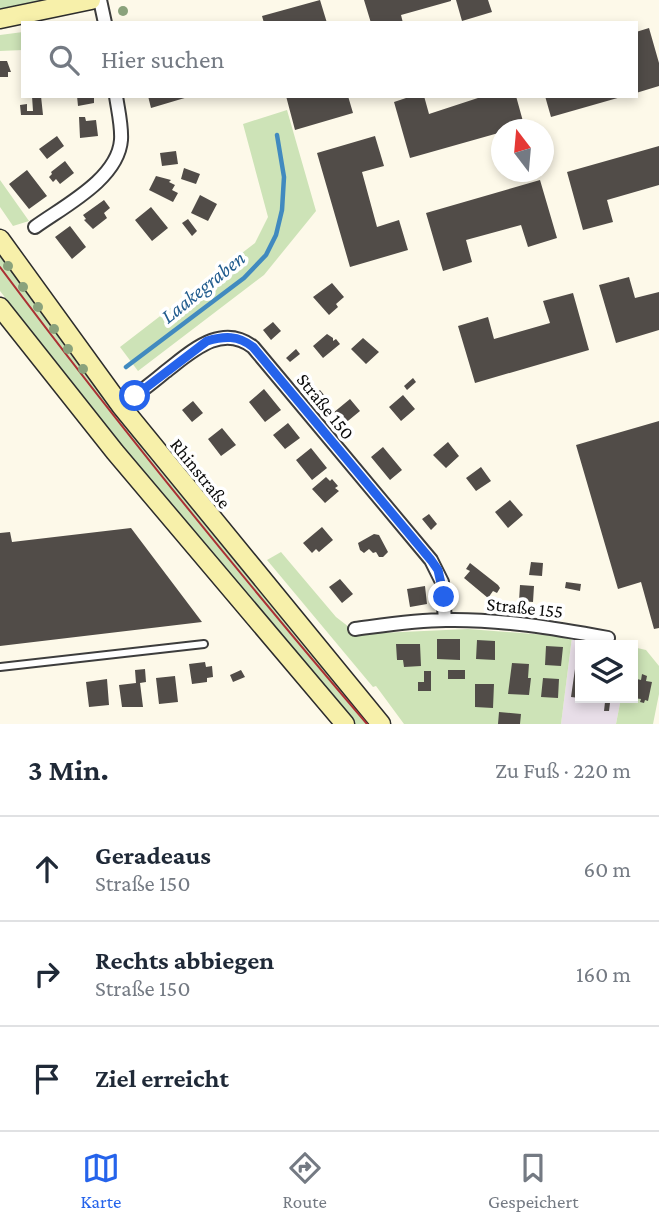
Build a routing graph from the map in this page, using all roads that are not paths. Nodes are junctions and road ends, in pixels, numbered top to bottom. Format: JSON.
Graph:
{"nodes":[{"id":1,"x":91,"y":0,"type":"edge"},
{"id":2,"x":100,"y":0,"type":"edge"},
{"id":3,"x":0,"y":19,"type":"edge"},
{"id":4,"x":105,"y":21,"type":"edge"},
{"id":5,"x":116,"y":98,"type":"edge"},
{"id":6,"x":35,"y":227,"type":"dead end"},
{"id":7,"x":0,"y":239,"type":"edge"},
{"id":8,"x":0,"y":307,"type":"edge"},
{"id":9,"x":121,"y":406,"type":"junction"},
{"id":10,"x":445,"y":620,"type":"junction"},
{"id":11,"x":355,"y":629,"type":"dead end"},
{"id":12,"x":608,"y":638,"type":"dead end"},
{"id":13,"x":204,"y":644,"type":"dead end"},
{"id":14,"x":0,"y":667,"type":"edge"},
{"id":15,"x":345,"y":724,"type":"edge"},
{"id":16,"x":381,"y":724,"type":"edge"}],
"edges":[{"from":1,"to":3,"type":"main road"},
{"from":2,"to":4,"type":"street"},
{"from":5,"to":6,"type":"street"},
{"from":7,"to":9,"type":"main road","name":"Rhinstraße"},
{"from":8,"to":15,"type":"main road"},
{"from":9,"to":10,"type":"street","name":"Straße 150"},
{"from":9,"to":16,"type":"main road","name":"Rhinstraße"},
{"from":10,"to":11,"type":"street","name":"Straße 155"},
{"from":10,"to":12,"type":"street","name":"Straße 155"},
{"from":13,"to":14,"type":"lane"}]}
